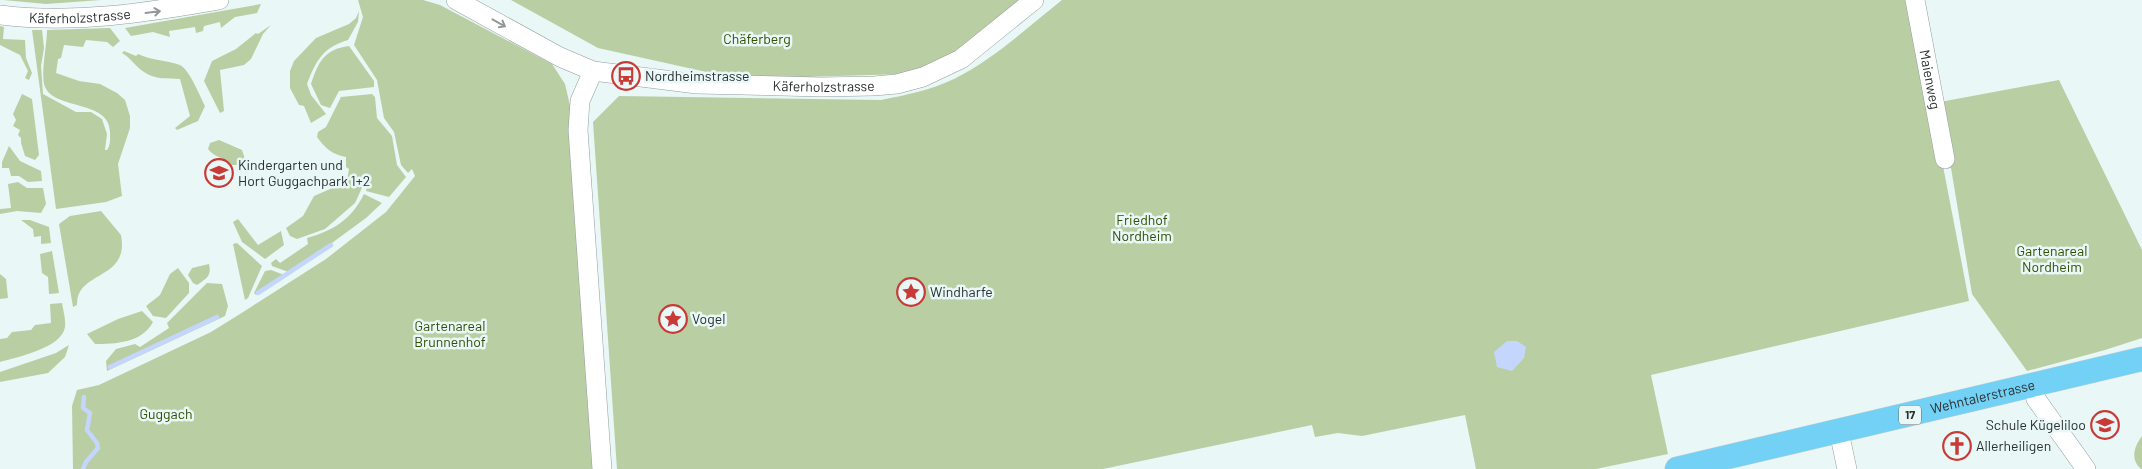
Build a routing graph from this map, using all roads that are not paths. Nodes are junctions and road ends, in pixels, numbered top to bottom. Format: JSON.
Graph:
{"nodes":[{"id":1,"x":218,"y":0,"type":"edge"},
{"id":2,"x":1034,"y":0,"type":"edge"},
{"id":3,"x":1915,"y":0,"type":"edge"},
{"id":4,"x":463,"y":1,"type":"edge"},
{"id":5,"x":0,"y":15,"type":"edge"},
{"id":6,"x":593,"y":71,"type":"junction"},
{"id":7,"x":1945,"y":159,"type":"dead end"},
{"id":8,"x":2142,"y":359,"type":"edge"},
{"id":9,"x":2032,"y":386,"type":"junction"},
{"id":10,"x":1839,"y":432,"type":"junction"},
{"id":11,"x":602,"y":469,"type":"edge"},
{"id":12,"x":1677,"y":469,"type":"edge"},
{"id":13,"x":1848,"y":469,"type":"edge"},
{"id":14,"x":2086,"y":469,"type":"edge"}],
"edges":[{"from":5,"to":1,"type":"street","name":"Käferholzstrasse","one_way":true},
{"from":2,"to":6,"type":"street","name":"Käferholzstrasse"},
{"from":3,"to":7,"type":"street","name":"Maienweg"},
{"from":4,"to":6,"type":"street","name":"Käferholzstrasse","one_way":true},
{"from":6,"to":11,"type":"street"},
{"from":8,"to":9,"type":"main road","name":"Wehntalerstrasse","number":"17"},
{"from":9,"to":10,"type":"main road","name":"Wehntalerstrasse","number":"17"},
{"from":9,"to":14,"type":"street"},
{"from":10,"to":12,"type":"main road","name":"Wehntalerstrasse","number":"17"},
{"from":10,"to":13,"type":"street"}]}
